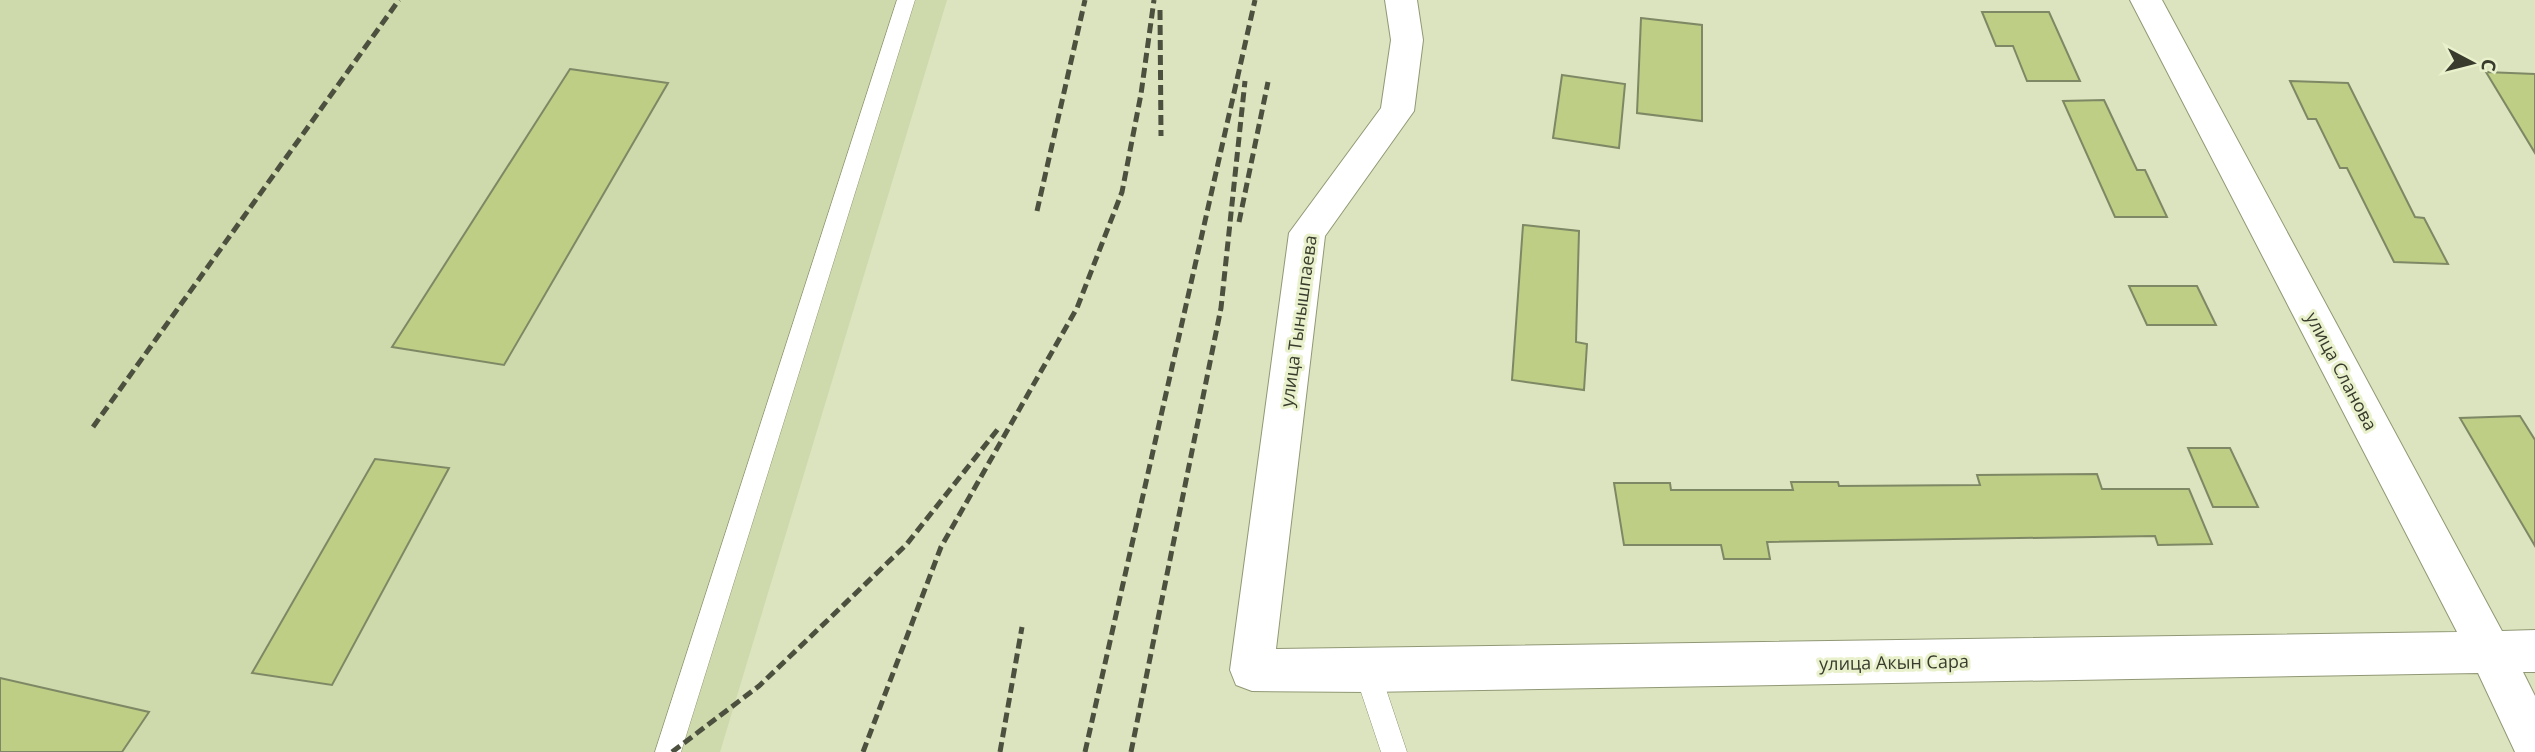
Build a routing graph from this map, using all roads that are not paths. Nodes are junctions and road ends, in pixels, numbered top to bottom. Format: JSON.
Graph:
{"nodes":[{"id":1,"x":906,"y":0,"type":"edge"},
{"id":2,"x":1401,"y":0,"type":"edge"},
{"id":3,"x":2146,"y":0,"type":"edge"},
{"id":4,"x":2490,"y":651,"type":"junction"},
{"id":5,"x":2535,"y":651,"type":"edge"},
{"id":6,"x":1252,"y":670,"type":"joint"},
{"id":7,"x":1367,"y":671,"type":"junction"},
{"id":8,"x":2535,"y":744,"type":"edge"},
{"id":9,"x":668,"y":752,"type":"edge"},
{"id":10,"x":1394,"y":752,"type":"edge"}],
"edges":[{"from":1,"to":9,"type":"lane"},
{"from":2,"to":6,"type":"street","name":"улица Тынышпаева"},
{"from":3,"to":4,"type":"street","name":"улица Сланова"},
{"from":4,"to":5,"type":"street","name":"улица Акын Сара"},
{"from":4,"to":7,"type":"street","name":"улица Акын Сара"},
{"from":4,"to":8,"type":"street","name":"улица Сланова"},
{"from":6,"to":7,"type":"street","name":"улица Акын Сара"},
{"from":7,"to":10,"type":"lane"}]}
